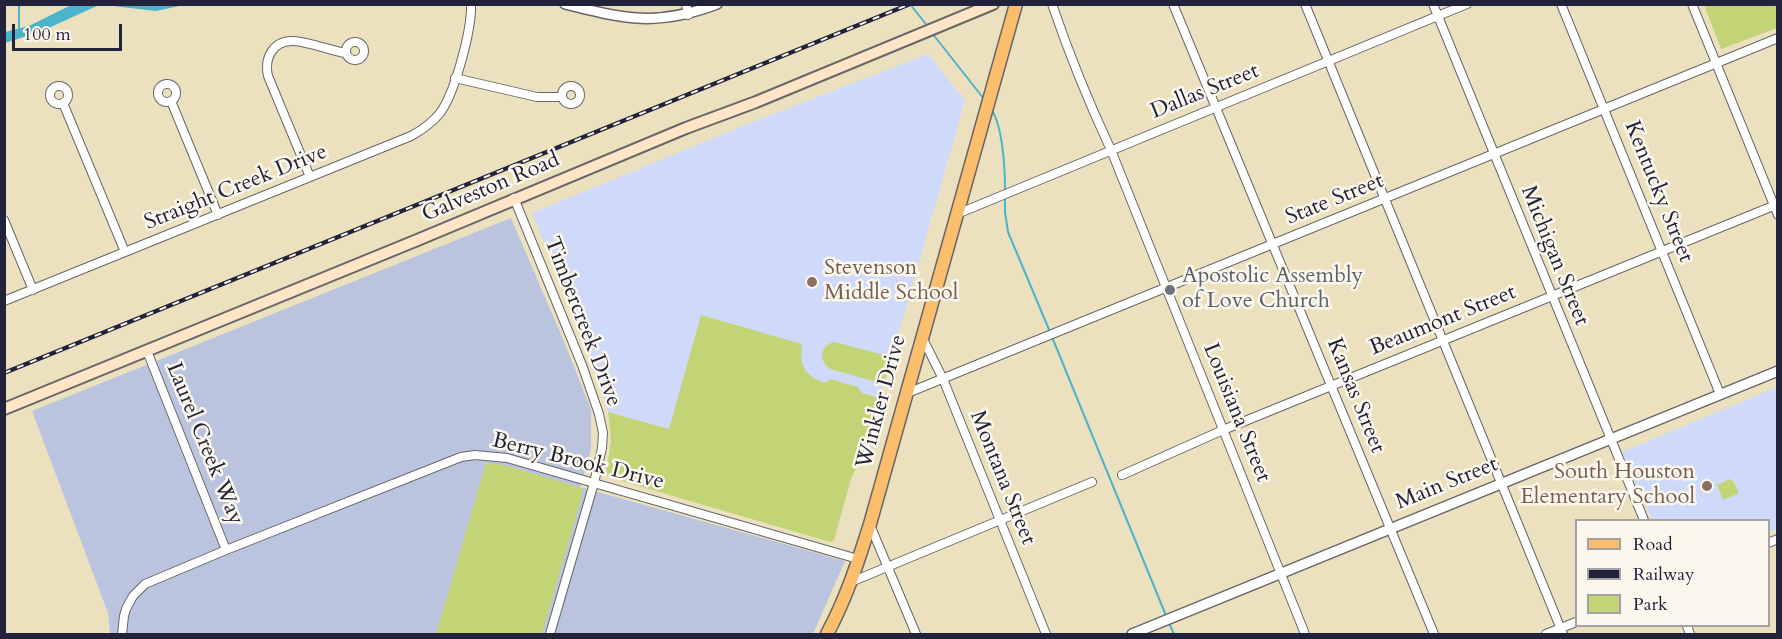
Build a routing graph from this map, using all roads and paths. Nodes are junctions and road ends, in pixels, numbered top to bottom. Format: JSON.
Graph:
{"nodes":[{"id":1,"x":471,"y":4,"type":"edge"},
{"id":2,"x":717,"y":4,"type":"edge"},
{"id":3,"x":993,"y":4,"type":"edge"},
{"id":4,"x":1016,"y":4,"type":"edge"},
{"id":5,"x":1052,"y":4,"type":"edge"},
{"id":6,"x":1173,"y":4,"type":"edge"},
{"id":7,"x":1305,"y":4,"type":"edge"},
{"id":8,"x":1433,"y":4,"type":"edge"},
{"id":9,"x":1467,"y":4,"type":"edge"},
{"id":10,"x":1561,"y":4,"type":"edge"},
{"id":11,"x":1692,"y":4,"type":"edge"},
{"id":12,"x":566,"y":5,"type":"edge"},
{"id":13,"x":687,"y":10,"type":"edge"},
{"id":14,"x":1438,"y":16,"type":"junction"},
{"id":15,"x":1778,"y":38,"type":"edge"},
{"id":16,"x":345,"y":52,"type":"dead end"},
{"id":17,"x":1328,"y":62,"type":"junction"},
{"id":18,"x":1716,"y":63,"type":"junction"},
{"id":19,"x":455,"y":78,"type":"junction"},
{"id":20,"x":561,"y":97,"type":"dead end"},
{"id":21,"x":171,"y":101,"type":"dead end"},
{"id":22,"x":63,"y":103,"type":"dead end"},
{"id":23,"x":1216,"y":108,"type":"junction"},
{"id":24,"x":1604,"y":109,"type":"junction"},
{"id":25,"x":1111,"y":150,"type":"junction"},
{"id":26,"x":1494,"y":154,"type":"junction"},
{"id":27,"x":310,"y":177,"type":"junction"},
{"id":28,"x":514,"y":198,"type":"junction"},
{"id":29,"x":1384,"y":199,"type":"junction"},
{"id":30,"x":1776,"y":205,"type":"edge"},
{"id":31,"x":957,"y":214,"type":"junction"},
{"id":32,"x":218,"y":215,"type":"junction"},
{"id":33,"x":1778,"y":215,"type":"edge"},
{"id":34,"x":4,"y":220,"type":"edge"},
{"id":35,"x":1273,"y":245,"type":"junction"},
{"id":36,"x":1663,"y":251,"type":"junction"},
{"id":37,"x":125,"y":252,"type":"junction"},
{"id":38,"x":1166,"y":288,"type":"junction"},
{"id":39,"x":33,"y":290,"type":"junction"},
{"id":40,"x":1551,"y":297,"type":"junction"},
{"id":41,"x":4,"y":301,"type":"edge"},
{"id":42,"x":922,"y":336,"type":"junction"},
{"id":43,"x":1442,"y":341,"type":"junction"},
{"id":44,"x":147,"y":351,"type":"junction"},
{"id":45,"x":1778,"y":371,"type":"edge"},
{"id":46,"x":943,"y":379,"type":"junction"},
{"id":47,"x":1331,"y":386,"type":"junction"},
{"id":48,"x":905,"y":394,"type":"junction"},
{"id":49,"x":1720,"y":394,"type":"junction"},
{"id":50,"x":4,"y":409,"type":"edge"},
{"id":51,"x":1223,"y":430,"type":"junction"},
{"id":52,"x":1610,"y":439,"type":"junction"},
{"id":53,"x":1122,"y":475,"type":"dead end"},
{"id":54,"x":1092,"y":482,"type":"dead end"},
{"id":55,"x":594,"y":483,"type":"junction"},
{"id":56,"x":1501,"y":483,"type":"junction"},
{"id":57,"x":1644,"y":519,"type":"edge"},
{"id":58,"x":1001,"y":522,"type":"junction"},
{"id":59,"x":870,"y":524,"type":"junction"},
{"id":60,"x":1390,"y":528,"type":"junction"},
{"id":61,"x":226,"y":550,"type":"junction"},
{"id":62,"x":858,"y":559,"type":"junction"},
{"id":63,"x":889,"y":566,"type":"junction"},
{"id":64,"x":1281,"y":573,"type":"junction"},
{"id":65,"x":851,"y":582,"type":"junction"},
{"id":66,"x":1575,"y":623,"type":"edge"},
{"id":67,"x":1561,"y":632,"type":"edge"},
{"id":68,"x":123,"y":634,"type":"edge"},
{"id":69,"x":550,"y":634,"type":"edge"},
{"id":70,"x":827,"y":634,"type":"edge"},
{"id":71,"x":916,"y":634,"type":"edge"},
{"id":72,"x":1046,"y":634,"type":"edge"},
{"id":73,"x":1132,"y":634,"type":"edge"},
{"id":74,"x":1305,"y":634,"type":"edge"},
{"id":75,"x":1434,"y":634,"type":"edge"},
{"id":76,"x":1546,"y":634,"type":"edge"}],
"edges":[{"from":1,"to":19,"type":"street","name":"Straight Creek Drive"},
{"from":2,"to":13,"type":"street"},
{"from":3,"to":28,"type":"main road","name":"Galveston Road"},
{"from":4,"to":31,"type":"main road","name":"Winkler Drive"},
{"from":5,"to":25,"type":"street","name":"Louisiana Street"},
{"from":6,"to":23,"type":"street","name":"Kansas Street"},
{"from":7,"to":17,"type":"street"},
{"from":8,"to":14,"type":"street","name":"Michigan Street"},
{"from":9,"to":14,"type":"street","name":"Dallas Street"},
{"from":10,"to":24,"type":"street","name":"Kentucky Street"},
{"from":11,"to":18,"type":"street"},
{"from":12,"to":13,"type":"street"},
{"from":14,"to":17,"type":"street","name":"Dallas Street"},
{"from":14,"to":26,"type":"street","name":"Michigan Street"},
{"from":15,"to":18,"type":"street","name":"State Street"},
{"from":16,"to":27,"type":"street"},
{"from":17,"to":23,"type":"street","name":"Dallas Street"},
{"from":17,"to":29,"type":"street"},
{"from":18,"to":24,"type":"street","name":"State Street"},
{"from":18,"to":30,"type":"street"},
{"from":19,"to":20,"type":"street"},
{"from":19,"to":27,"type":"street","name":"Straight Creek Drive"},
{"from":21,"to":32,"type":"street"},
{"from":22,"to":37,"type":"street"},
{"from":23,"to":25,"type":"street","name":"Dallas Street"},
{"from":23,"to":35,"type":"street","name":"Kansas Street"},
{"from":24,"to":26,"type":"street","name":"State Street"},
{"from":24,"to":36,"type":"street","name":"Kentucky Street"},
{"from":25,"to":31,"type":"street","name":"Dallas Street"},
{"from":25,"to":38,"type":"street","name":"Louisiana Street"},
{"from":26,"to":29,"type":"street","name":"State Street"},
{"from":26,"to":40,"type":"street","name":"Michigan Street"},
{"from":27,"to":32,"type":"street","name":"Straight Creek Drive"},
{"from":28,"to":44,"type":"main road","name":"Galveston Road"},
{"from":28,"to":55,"type":"street","name":"Timbercreek Drive"},
{"from":29,"to":35,"type":"street","name":"State Street"},
{"from":29,"to":43,"type":"street"},
{"from":30,"to":33,"type":"street"},
{"from":30,"to":36,"type":"street","name":"Beaumont Street"},
{"from":31,"to":42,"type":"main road","name":"Winkler Drive"},
{"from":32,"to":37,"type":"street","name":"Straight Creek Drive"},
{"from":34,"to":39,"type":"street"},
{"from":35,"to":38,"type":"street","name":"State Street"},
{"from":35,"to":47,"type":"street","name":"Kansas Street"},
{"from":36,"to":40,"type":"street","name":"Beaumont Street"},
{"from":36,"to":49,"type":"street","name":"Kentucky Street"},
{"from":37,"to":39,"type":"street","name":"Straight Creek Drive"},
{"from":38,"to":46,"type":"street","name":"State Street"},
{"from":38,"to":51,"type":"street","name":"Louisiana Street"},
{"from":39,"to":41,"type":"street","name":"Straight Creek Drive"},
{"from":40,"to":43,"type":"street","name":"Beaumont Street"},
{"from":40,"to":52,"type":"street","name":"Michigan Street"},
{"from":42,"to":46,"type":"street","name":"Montana Street"},
{"from":42,"to":48,"type":"main road","name":"Winkler Drive"},
{"from":43,"to":47,"type":"street","name":"Beaumont Street"},
{"from":43,"to":56,"type":"street"},
{"from":44,"to":50,"type":"main road","name":"Galveston Road"},
{"from":44,"to":61,"type":"street","name":"Laurel Creek Way"},
{"from":45,"to":49,"type":"street","name":"Main Street"},
{"from":46,"to":48,"type":"street","name":"State Street"},
{"from":46,"to":58,"type":"street","name":"Montana Street"},
{"from":47,"to":51,"type":"street","name":"Beaumont Street"},
{"from":47,"to":60,"type":"street","name":"Kansas Street"},
{"from":48,"to":59,"type":"main road","name":"Winkler Drive"},
{"from":49,"to":52,"type":"street","name":"Main Street"},
{"from":51,"to":53,"type":"street","name":"Beaumont Street"},
{"from":51,"to":64,"type":"street","name":"Louisiana Street"},
{"from":52,"to":56,"type":"street","name":"Main Street"},
{"from":52,"to":57,"type":"street","name":"Michigan Street"},
{"from":54,"to":58,"type":"street"},
{"from":55,"to":61,"type":"street","name":"Berry Brook Drive"},
{"from":55,"to":62,"type":"street","name":"Berry Brook Drive"},
{"from":55,"to":69,"type":"street","name":"Timbercreek Drive"},
{"from":56,"to":60,"type":"street","name":"Main Street"},
{"from":56,"to":67,"type":"street"},
{"from":58,"to":63,"type":"street"},
{"from":58,"to":72,"type":"street","name":"Montana Street"},
{"from":59,"to":62,"type":"main road","name":"Winkler Drive"},
{"from":59,"to":63,"type":"street"},
{"from":60,"to":64,"type":"street","name":"Main Street"},
{"from":60,"to":75,"type":"street","name":"Kansas Street"},
{"from":61,"to":68,"type":"street","name":"Berry Brook Drive"},
{"from":62,"to":65,"type":"main road","name":"Winkler Drive"},
{"from":63,"to":65,"type":"street"},
{"from":63,"to":71,"type":"street"},
{"from":64,"to":73,"type":"street","name":"Main Street"},
{"from":64,"to":74,"type":"street","name":"Louisiana Street"},
{"from":65,"to":70,"type":"main road","name":"Winkler Drive"},
{"from":66,"to":67,"type":"street"},
{"from":67,"to":76,"type":"street"}]}
